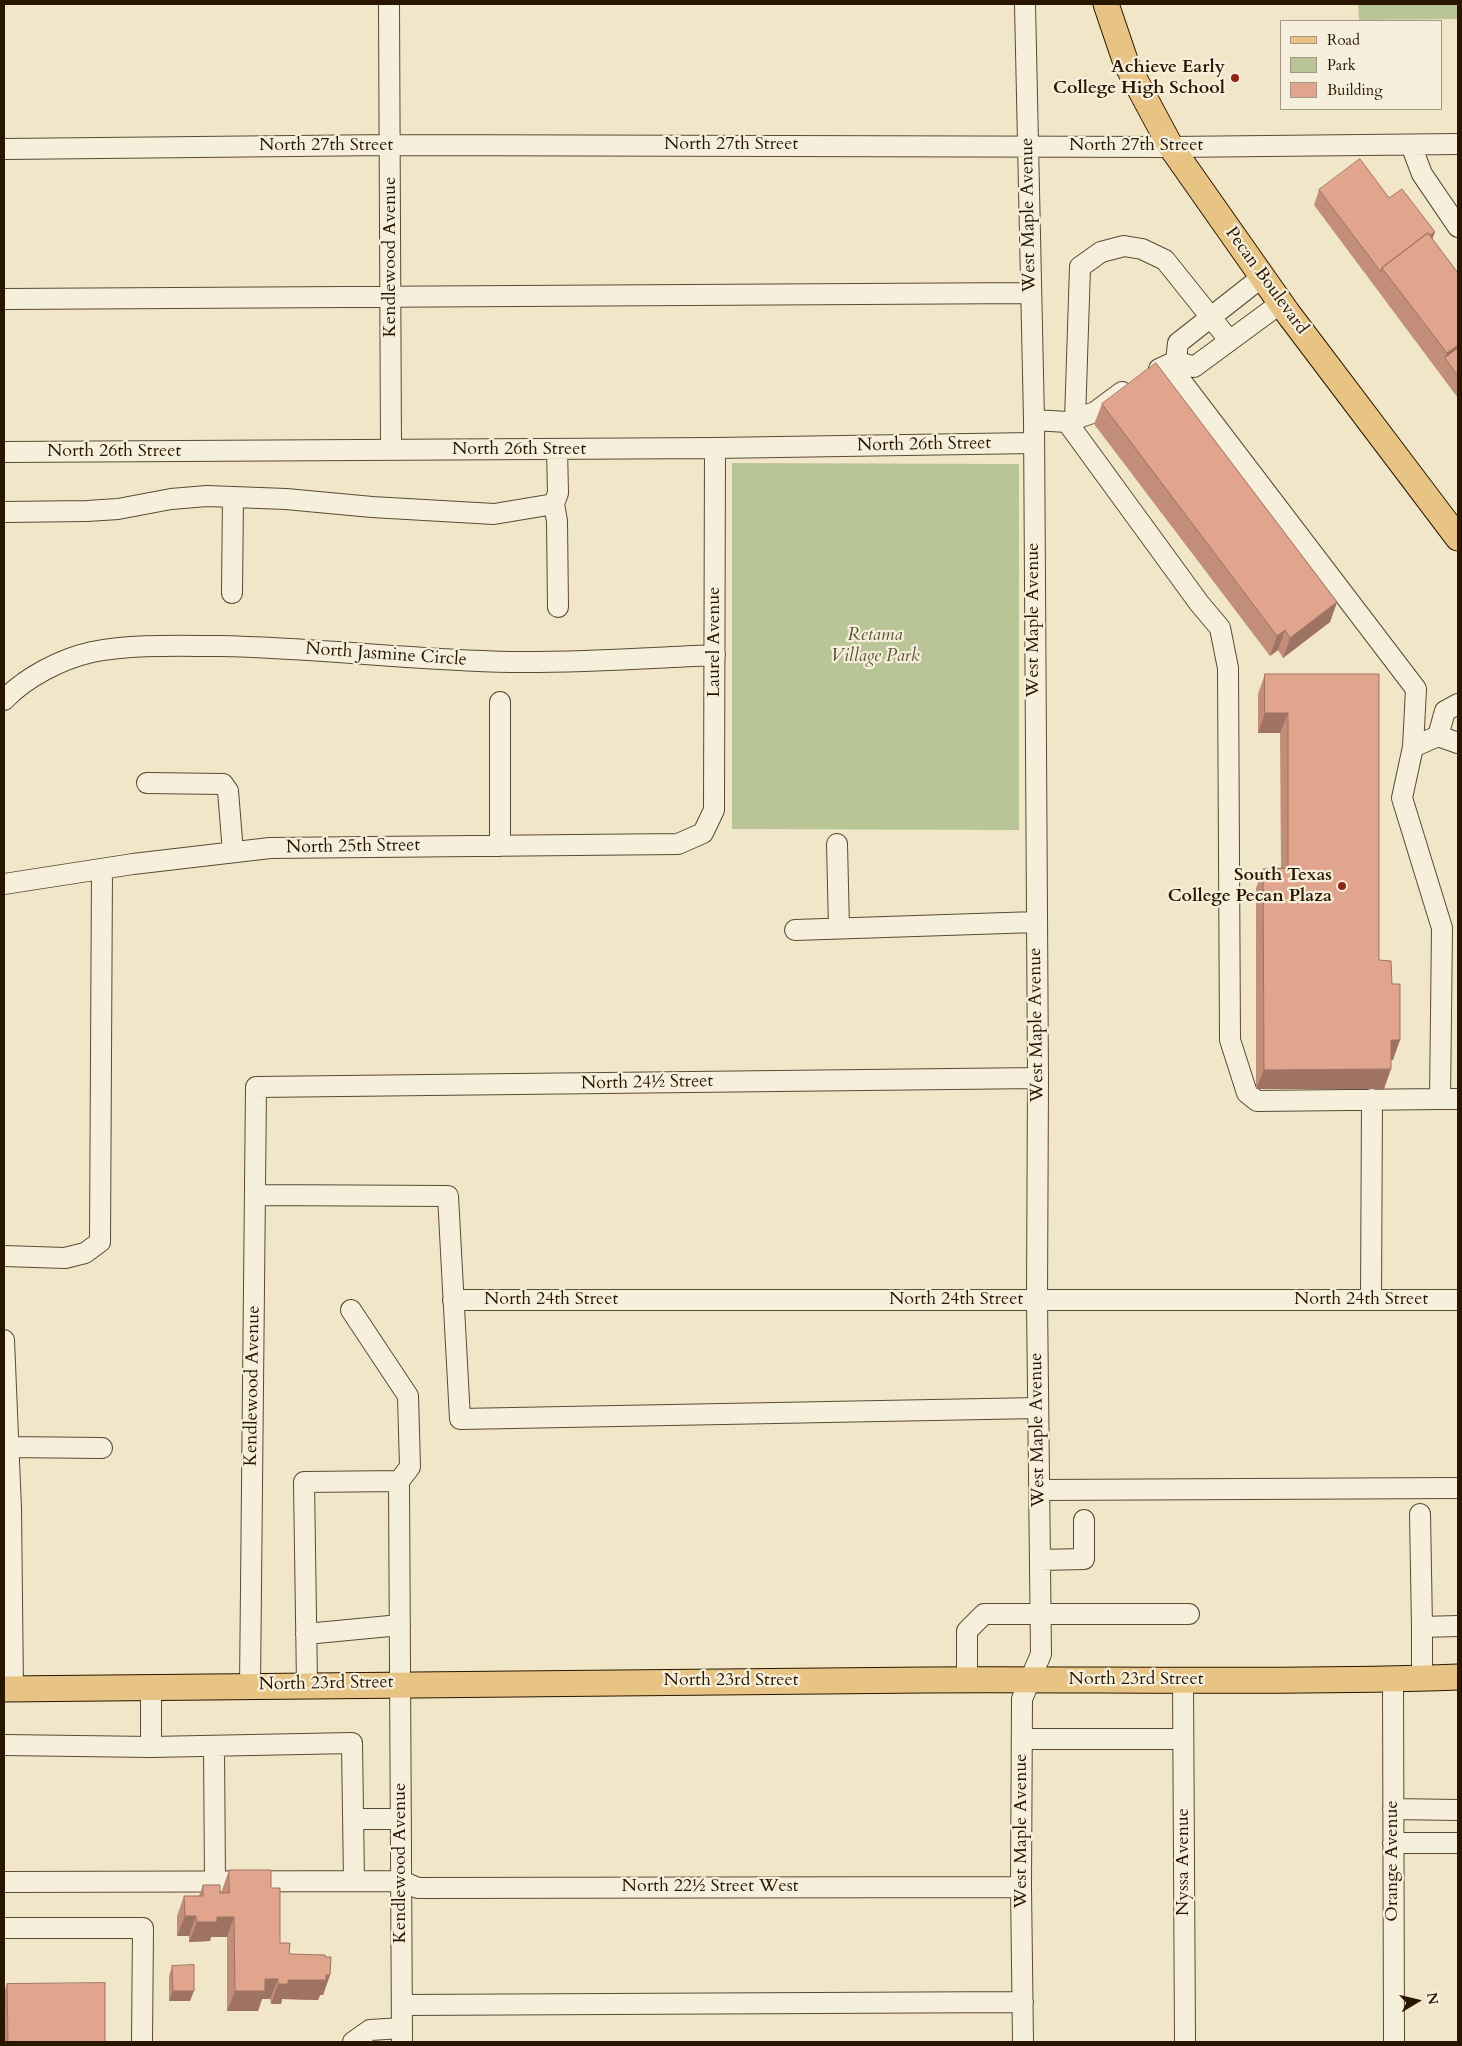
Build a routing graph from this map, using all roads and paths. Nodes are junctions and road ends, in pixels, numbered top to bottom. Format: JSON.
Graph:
{"nodes":[{"id":1,"x":388,"y":4,"type":"edge"},
{"id":2,"x":1025,"y":4,"type":"edge"},
{"id":3,"x":1106,"y":4,"type":"edge"},
{"id":4,"x":1458,"y":144,"type":"edge"},
{"id":5,"x":390,"y":145,"type":"junction"},
{"id":6,"x":1028,"y":145,"type":"junction"},
{"id":7,"x":1411,"y":145,"type":"junction"},
{"id":8,"x":1170,"y":147,"type":"junction"},
{"id":9,"x":4,"y":149,"type":"edge"},
{"id":10,"x":1458,"y":227,"type":"edge"},
{"id":11,"x":1262,"y":278,"type":"junction"},
{"id":12,"x":1031,"y":293,"type":"junction"},
{"id":13,"x":391,"y":297,"type":"junction"},
{"id":14,"x":4,"y":299,"type":"edge"},
{"id":15,"x":1280,"y":303,"type":"junction"},
{"id":16,"x":1211,"y":318,"type":"junction"},
{"id":17,"x":1229,"y":340,"type":"junction"},
{"id":18,"x":1173,"y":363,"type":"junction"},
{"id":19,"x":1034,"y":420,"type":"junction"},
{"id":20,"x":1071,"y":421,"type":"junction"},
{"id":21,"x":1034,"y":443,"type":"junction"},
{"id":22,"x":715,"y":448,"type":"junction"},
{"id":23,"x":557,"y":449,"type":"junction"},
{"id":24,"x":391,"y":450,"type":"junction"},
{"id":25,"x":4,"y":452,"type":"edge"},
{"id":26,"x":233,"y":497,"type":"junction"},
{"id":27,"x":554,"y":504,"type":"junction"},
{"id":28,"x":4,"y":512,"type":"edge"},
{"id":29,"x":1458,"y":538,"type":"edge"},
{"id":30,"x":232,"y":592,"type":"dead end"},
{"id":31,"x":558,"y":607,"type":"dead end"},
{"id":32,"x":715,"y":655,"type":"junction"},
{"id":33,"x":4,"y":700,"type":"edge"},
{"id":34,"x":500,"y":702,"type":"dead end"},
{"id":35,"x":1458,"y":704,"type":"edge"},
{"id":36,"x":1438,"y":736,"type":"junction"},
{"id":37,"x":1458,"y":742,"type":"edge"},
{"id":38,"x":1413,"y":747,"type":"junction"},
{"id":39,"x":147,"y":783,"type":"dead end"},
{"id":40,"x":703,"y":833,"type":"joint"},
{"id":41,"x":837,"y":844,"type":"dead end"},
{"id":42,"x":500,"y":846,"type":"junction"},
{"id":43,"x":233,"y":852,"type":"junction"},
{"id":44,"x":102,"y":869,"type":"junction"},
{"id":45,"x":4,"y":884,"type":"edge"},
{"id":46,"x":1036,"y":922,"type":"junction"},
{"id":47,"x":839,"y":928,"type":"junction"},
{"id":48,"x":1450,"y":928,"type":"edge"},
{"id":49,"x":795,"y":930,"type":"dead end"},
{"id":50,"x":1038,"y":1078,"type":"junction"},
{"id":51,"x":256,"y":1087,"type":"joint"},
{"id":52,"x":1449,"y":1099,"type":"edge"},
{"id":53,"x":1372,"y":1100,"type":"junction"},
{"id":54,"x":255,"y":1195,"type":"junction"},
{"id":55,"x":4,"y":1256,"type":"edge"},
{"id":56,"x":453,"y":1300,"type":"junction"},
{"id":57,"x":1037,"y":1300,"type":"junction"},
{"id":58,"x":1371,"y":1300,"type":"junction"},
{"id":59,"x":1458,"y":1300,"type":"edge"},
{"id":60,"x":351,"y":1310,"type":"dead end"},
{"id":61,"x":4,"y":1340,"type":"edge"},
{"id":62,"x":1038,"y":1408,"type":"junction"},
{"id":63,"x":102,"y":1448,"type":"dead end"},
{"id":64,"x":7,"y":1454,"type":"edge"},
{"id":65,"x":399,"y":1481,"type":"junction"},
{"id":66,"x":1458,"y":1488,"type":"edge"},
{"id":67,"x":1039,"y":1490,"type":"junction"},
{"id":68,"x":1420,"y":1514,"type":"dead end"},
{"id":69,"x":1084,"y":1520,"type":"dead end"},
{"id":70,"x":1040,"y":1560,"type":"junction"},
{"id":71,"x":1040,"y":1613,"type":"junction"},
{"id":72,"x":1189,"y":1614,"type":"dead end"},
{"id":73,"x":400,"y":1625,"type":"junction"},
{"id":74,"x":1458,"y":1626,"type":"edge"},
{"id":75,"x":1422,"y":1627,"type":"junction"},
{"id":76,"x":306,"y":1634,"type":"junction"},
{"id":77,"x":8,"y":1638,"type":"edge"},
{"id":78,"x":1458,"y":1677,"type":"edge"},
{"id":79,"x":1422,"y":1678,"type":"junction"},
{"id":80,"x":1030,"y":1679,"type":"junction"},
{"id":81,"x":1393,"y":1679,"type":"junction"},
{"id":82,"x":967,"y":1680,"type":"junction"},
{"id":83,"x":1183,"y":1681,"type":"junction"},
{"id":84,"x":400,"y":1683,"type":"junction"},
{"id":85,"x":307,"y":1684,"type":"junction"},
{"id":86,"x":250,"y":1686,"type":"junction"},
{"id":87,"x":151,"y":1687,"type":"junction"},
{"id":88,"x":8,"y":1688,"type":"edge"},
{"id":89,"x":1022,"y":1739,"type":"junction"},
{"id":90,"x":1183,"y":1739,"type":"junction"},
{"id":91,"x":4,"y":1745,"type":"edge"},
{"id":92,"x":214,"y":1746,"type":"junction"},
{"id":93,"x":151,"y":1747,"type":"junction"},
{"id":94,"x":1393,"y":1809,"type":"junction"},
{"id":95,"x":1458,"y":1810,"type":"edge"},
{"id":96,"x":354,"y":1819,"type":"junction"},
{"id":97,"x":401,"y":1819,"type":"junction"},
{"id":98,"x":1393,"y":1843,"type":"junction"},
{"id":99,"x":1458,"y":1843,"type":"edge"},
{"id":100,"x":354,"y":1881,"type":"junction"},
{"id":101,"x":401,"y":1881,"type":"junction"},
{"id":102,"x":4,"y":1882,"type":"edge"},
{"id":103,"x":215,"y":1882,"type":"junction"},
{"id":104,"x":1021,"y":1887,"type":"junction"},
{"id":105,"x":4,"y":1928,"type":"edge"},
{"id":106,"x":1023,"y":2002,"type":"junction"},
{"id":107,"x":402,"y":2006,"type":"junction"},
{"id":108,"x":402,"y":2035,"type":"edge"},
{"id":109,"x":142,"y":2042,"type":"edge"},
{"id":110,"x":353,"y":2042,"type":"edge"},
{"id":111,"x":1023,"y":2042,"type":"edge"},
{"id":112,"x":1185,"y":2042,"type":"edge"},
{"id":113,"x":1394,"y":2042,"type":"edge"}],
"edges":[{"from":1,"to":5,"type":"street","name":"Kendlewood Avenue"},
{"from":2,"to":6,"type":"street","name":"West Maple Avenue"},
{"from":3,"to":8,"type":"main road","name":"Pecan Boulevard"},
{"from":4,"to":7,"type":"street","name":"North 27th Street"},
{"from":5,"to":6,"type":"street","name":"North 27th Street"},
{"from":5,"to":9,"type":"street","name":"North 27th Street"},
{"from":5,"to":13,"type":"street","name":"Kendlewood Avenue"},
{"from":6,"to":8,"type":"street","name":"North 27th Street"},
{"from":6,"to":12,"type":"street","name":"West Maple Avenue"},
{"from":7,"to":8,"type":"street","name":"North 27th Street"},
{"from":7,"to":10,"type":"street"},
{"from":8,"to":11,"type":"main road","name":"Pecan Boulevard"},
{"from":11,"to":15,"type":"main road","name":"Pecan Boulevard"},
{"from":11,"to":16,"type":"street"},
{"from":12,"to":13,"type":"street"},
{"from":12,"to":19,"type":"street","name":"West Maple Avenue"},
{"from":13,"to":14,"type":"street"},
{"from":13,"to":24,"type":"street","name":"Kendlewood Avenue"},
{"from":15,"to":17,"type":"street"},
{"from":15,"to":29,"type":"main road","name":"Pecan Boulevard"},
{"from":16,"to":17,"type":"street"},
{"from":16,"to":18,"type":"street"},
{"from":16,"to":20,"type":"street"},
{"from":17,"to":18,"type":"street"},
{"from":18,"to":20,"type":"street"},
{"from":18,"to":38,"type":"street"},
{"from":19,"to":20,"type":"street"},
{"from":19,"to":21,"type":"street","name":"West Maple Avenue"},
{"from":20,"to":53,"type":"street"},
{"from":21,"to":22,"type":"street","name":"North 26th Street"},
{"from":21,"to":46,"type":"street","name":"West Maple Avenue"},
{"from":22,"to":23,"type":"street","name":"North 26th Street"},
{"from":22,"to":32,"type":"street","name":"Laurel Avenue"},
{"from":23,"to":24,"type":"street","name":"North 26th Street"},
{"from":23,"to":27,"type":"street"},
{"from":24,"to":25,"type":"street","name":"North 26th Street"},
{"from":26,"to":27,"type":"street"},
{"from":26,"to":28,"type":"street"},
{"from":26,"to":30,"type":"street"},
{"from":27,"to":31,"type":"street"},
{"from":32,"to":33,"type":"street","name":"North Jasmine Circle"},
{"from":32,"to":40,"type":"street","name":"Laurel Avenue"},
{"from":34,"to":42,"type":"street"},
{"from":35,"to":36,"type":"street"},
{"from":36,"to":37,"type":"street"},
{"from":36,"to":38,"type":"street"},
{"from":38,"to":48,"type":"street"},
{"from":39,"to":43,"type":"street"},
{"from":40,"to":42,"type":"street","name":"North 25th Street"},
{"from":41,"to":47,"type":"street"},
{"from":42,"to":43,"type":"street","name":"North 25th Street"},
{"from":43,"to":44,"type":"street","name":"North 25th Street"},
{"from":44,"to":45,"type":"street","name":"North 25th Street"},
{"from":44,"to":55,"type":"street"},
{"from":46,"to":47,"type":"street"},
{"from":46,"to":50,"type":"street","name":"West Maple Avenue"},
{"from":47,"to":49,"type":"street"},
{"from":48,"to":52,"type":"street"},
{"from":50,"to":51,"type":"street","name":"North 24½ Street"},
{"from":50,"to":57,"type":"street","name":"West Maple Avenue"},
{"from":51,"to":54,"type":"street","name":"Kendlewood Avenue"},
{"from":52,"to":53,"type":"street"},
{"from":53,"to":58,"type":"street"},
{"from":54,"to":56,"type":"street"},
{"from":54,"to":86,"type":"street","name":"Kendlewood Avenue"},
{"from":56,"to":57,"type":"street","name":"North 24th Street"},
{"from":56,"to":62,"type":"street"},
{"from":57,"to":58,"type":"street","name":"North 24th Street"},
{"from":57,"to":62,"type":"street","name":"West Maple Avenue"},
{"from":58,"to":59,"type":"street","name":"North 24th Street"},
{"from":60,"to":65,"type":"street"},
{"from":61,"to":64,"type":"street"},
{"from":62,"to":67,"type":"street","name":"West Maple Avenue"},
{"from":63,"to":64,"type":"street"},
{"from":64,"to":77,"type":"street"},
{"from":65,"to":73,"type":"street","name":"Kendlewood Avenue"},
{"from":65,"to":76,"type":"street"},
{"from":66,"to":67,"type":"street"},
{"from":67,"to":70,"type":"street","name":"West Maple Avenue"},
{"from":68,"to":75,"type":"street"},
{"from":69,"to":70,"type":"street"},
{"from":70,"to":71,"type":"street","name":"West Maple Avenue"},
{"from":71,"to":72,"type":"street"},
{"from":71,"to":80,"type":"street","name":"West Maple Avenue"},
{"from":71,"to":82,"type":"street"},
{"from":73,"to":76,"type":"street"},
{"from":73,"to":84,"type":"street","name":"Kendlewood Avenue"},
{"from":74,"to":75,"type":"street"},
{"from":75,"to":79,"type":"street"},
{"from":76,"to":85,"type":"street"},
{"from":77,"to":88,"type":"street"},
{"from":78,"to":79,"type":"main road","name":"North 23rd Street"},
{"from":79,"to":81,"type":"main road","name":"North 23rd Street"},
{"from":80,"to":82,"type":"main road","name":"North 23rd Street"},
{"from":80,"to":83,"type":"main road","name":"North 23rd Street"},
{"from":80,"to":89,"type":"street","name":"West Maple Avenue"},
{"from":81,"to":83,"type":"main road","name":"North 23rd Street"},
{"from":81,"to":94,"type":"street","name":"Orange Avenue"},
{"from":82,"to":84,"type":"main road","name":"North 23rd Street"},
{"from":83,"to":90,"type":"street","name":"Nyssa Avenue"},
{"from":84,"to":85,"type":"main road","name":"North 23rd Street"},
{"from":84,"to":97,"type":"street","name":"Kendlewood Avenue"},
{"from":85,"to":86,"type":"main road","name":"North 23rd Street"},
{"from":86,"to":87,"type":"main road","name":"North 23rd Street"},
{"from":87,"to":88,"type":"main road","name":"North 23rd Street"},
{"from":87,"to":93,"type":"street"},
{"from":89,"to":90,"type":"street"},
{"from":89,"to":104,"type":"street","name":"West Maple Avenue"},
{"from":90,"to":112,"type":"street","name":"Nyssa Avenue"},
{"from":91,"to":93,"type":"street"},
{"from":92,"to":93,"type":"street"},
{"from":92,"to":96,"type":"street"},
{"from":92,"to":103,"type":"street"},
{"from":94,"to":95,"type":"street"},
{"from":94,"to":98,"type":"street","name":"Orange Avenue"},
{"from":96,"to":97,"type":"street"},
{"from":96,"to":100,"type":"street"},
{"from":97,"to":101,"type":"street","name":"Kendlewood Avenue"},
{"from":98,"to":99,"type":"street"},
{"from":98,"to":113,"type":"street","name":"Orange Avenue"},
{"from":100,"to":101,"type":"street","name":"North 22½ Street West"},
{"from":100,"to":103,"type":"street","name":"North 22½ Street West"},
{"from":101,"to":104,"type":"street","name":"North 22½ Street West"},
{"from":101,"to":107,"type":"street","name":"Kendlewood Avenue"},
{"from":102,"to":103,"type":"street","name":"North 22½ Street West"},
{"from":104,"to":106,"type":"street","name":"West Maple Avenue"},
{"from":105,"to":109,"type":"street"},
{"from":106,"to":107,"type":"street"},
{"from":106,"to":111,"type":"street","name":"West Maple Avenue"},
{"from":107,"to":108,"type":"street","name":"Kendlewood Avenue"},
{"from":108,"to":110,"type":"street"}]}
